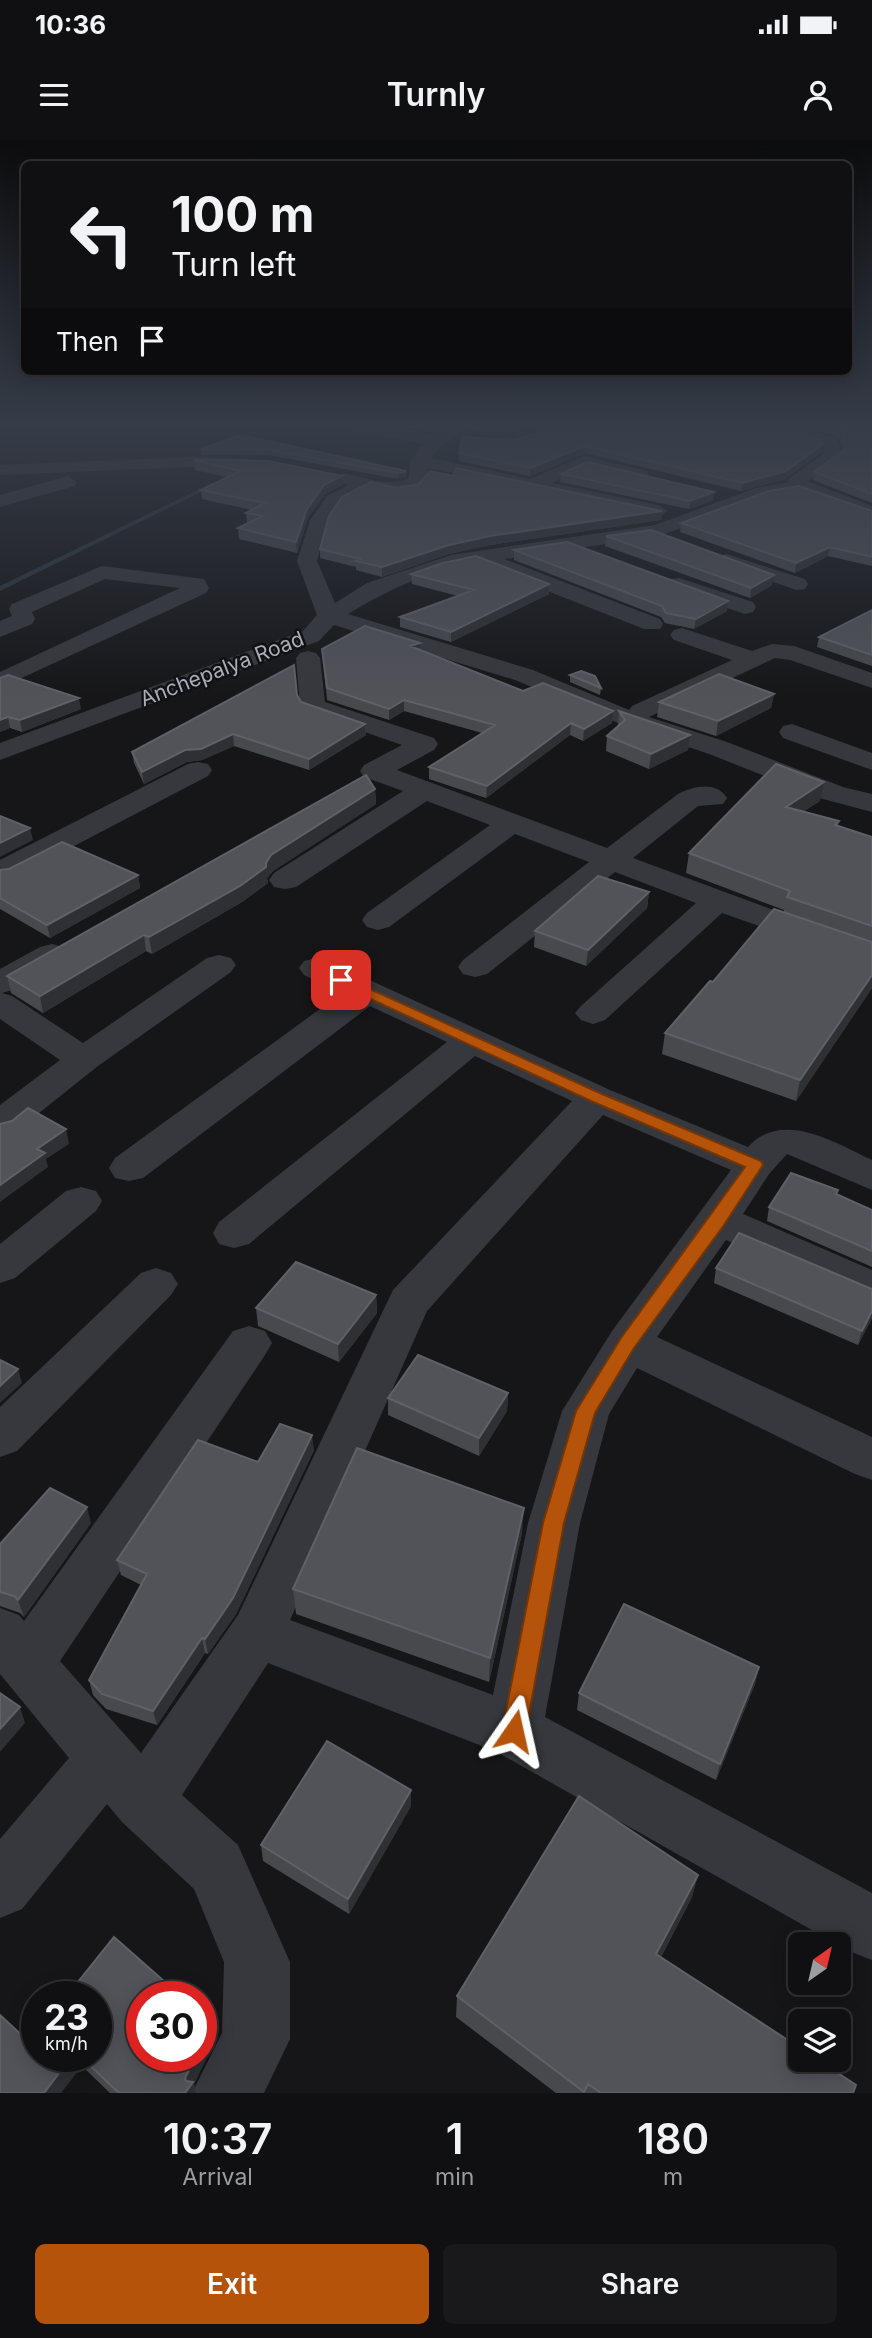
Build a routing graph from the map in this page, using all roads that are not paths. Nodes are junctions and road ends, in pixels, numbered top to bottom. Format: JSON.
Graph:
{"nodes":[{"id":1,"x":323,"y":516,"type":"edge"},
{"id":2,"x":682,"y":516,"type":"edge"},
{"id":3,"x":702,"y":516,"type":"edge"},
{"id":4,"x":694,"y":519,"type":"junction"},
{"id":5,"x":652,"y":531,"type":"junction"},
{"id":6,"x":566,"y":542,"type":"junction"},
{"id":7,"x":684,"y":544,"type":"edge"},
{"id":8,"x":706,"y":552,"type":"edge"},
{"id":9,"x":477,"y":556,"type":"junction"},
{"id":10,"x":604,"y":556,"type":"edge"},
{"id":11,"x":656,"y":575,"type":"edge"},
{"id":12,"x":797,"y":584,"type":"dead end"},
{"id":13,"x":745,"y":607,"type":"dead end"},
{"id":14,"x":329,"y":615,"type":"junction"},
{"id":15,"x":652,"y":624,"type":"dead end"},
{"id":16,"x":0,"y":630,"type":"edge"},
{"id":17,"x":682,"y":635,"type":"dead end"},
{"id":18,"x":308,"y":658,"type":"dead end"},
{"id":19,"x":751,"y":659,"type":"junction"},
{"id":20,"x":0,"y":681,"type":"edge"},
{"id":21,"x":872,"y":681,"type":"edge"},
{"id":22,"x":627,"y":718,"type":"junction"},
{"id":23,"x":792,"y":732,"type":"dead end"},
{"id":24,"x":0,"y":752,"type":"edge"},
{"id":25,"x":872,"y":762,"type":"edge"},
{"id":26,"x":198,"y":770,"type":"dead end"},
{"id":27,"x":424,"y":790,"type":"junction"},
{"id":28,"x":713,"y":798,"type":"dead end"},
{"id":29,"x":872,"y":803,"type":"edge"},
{"id":30,"x":512,"y":822,"type":"junction"},
{"id":31,"x":609,"y":860,"type":"junction"},
{"id":32,"x":0,"y":872,"type":"edge"},
{"id":33,"x":285,"y":880,"type":"dead end"},
{"id":34,"x":718,"y":900,"type":"junction"},
{"id":35,"x":765,"y":918,"type":"edge"},
{"id":36,"x":378,"y":920,"type":"dead end"},
{"id":37,"x":71,"y":943,"type":"edge"},
{"id":38,"x":219,"y":965,"type":"dead end"},
{"id":39,"x":475,"y":967,"type":"dead end"},
{"id":40,"x":316,"y":968,"type":"dead end"},
{"id":41,"x":366,"y":992,"type":"junction"},
{"id":42,"x":1,"y":1001,"type":"edge"},
{"id":43,"x":593,"y":1013,"type":"dead end"},
{"id":44,"x":472,"y":1040,"type":"junction"},
{"id":45,"x":85,"y":1058,"type":"junction"},
{"id":46,"x":597,"y":1098,"type":"junction"},
{"id":47,"x":0,"y":1124,"type":"edge"},
{"id":48,"x":755,"y":1165,"type":"junction"},
{"id":49,"x":129,"y":1168,"type":"dead end"},
{"id":50,"x":872,"y":1176,"type":"edge"},
{"id":51,"x":80,"y":1201,"type":"dead end"},
{"id":52,"x":718,"y":1220,"type":"junction"},
{"id":53,"x":234,"y":1233,"type":"dead end"},
{"id":54,"x":0,"y":1267,"type":"edge"},
{"id":55,"x":156,"y":1284,"type":"dead end"},
{"id":56,"x":872,"y":1288,"type":"edge"},
{"id":57,"x":249,"y":1343,"type":"dead end"},
{"id":58,"x":628,"y":1343,"type":"junction"},
{"id":59,"x":0,"y":1437,"type":"edge"},
{"id":60,"x":872,"y":1460,"type":"edge"},
{"id":61,"x":257,"y":1633,"type":"junction"},
{"id":62,"x":13,"y":1649,"type":"edge"},
{"id":63,"x":514,"y":1731,"type":"junction"},
{"id":64,"x":125,"y":1780,"type":"junction"},
{"id":65,"x":0,"y":1887,"type":"edge"},
{"id":66,"x":872,"y":1928,"type":"edge"},
{"id":67,"x":227,"y":2093,"type":"edge"}],
"edges":[{"from":1,"to":14,"type":"street"},
{"from":2,"to":4,"type":"street"},
{"from":3,"to":4,"type":"street","name":"Anchepalya Road"},
{"from":4,"to":5,"type":"street","name":"Anchepalya Road"},
{"from":5,"to":6,"type":"street","name":"Anchepalya Road"},
{"from":5,"to":7,"type":"street"},
{"from":6,"to":9,"type":"street","name":"Anchepalya Road"},
{"from":6,"to":10,"type":"street"},
{"from":8,"to":12,"type":"street"},
{"from":9,"to":14,"type":"street","name":"Anchepalya Road"},
{"from":9,"to":15,"type":"street"},
{"from":11,"to":13,"type":"street"},
{"from":14,"to":22,"type":"street"},
{"from":14,"to":24,"type":"street","name":"Anchepalya Road"},
{"from":16,"to":20,"type":"street"},
{"from":17,"to":19,"type":"street"},
{"from":18,"to":27,"type":"street"},
{"from":19,"to":21,"type":"street"},
{"from":19,"to":22,"type":"street"},
{"from":22,"to":29,"type":"street"},
{"from":23,"to":25,"type":"street"},
{"from":26,"to":32,"type":"street"},
{"from":27,"to":30,"type":"street"},
{"from":27,"to":33,"type":"street"},
{"from":28,"to":31,"type":"street"},
{"from":30,"to":31,"type":"street"},
{"from":30,"to":36,"type":"street"},
{"from":31,"to":34,"type":"street"},
{"from":31,"to":39,"type":"street"},
{"from":34,"to":35,"type":"street"},
{"from":34,"to":43,"type":"street"},
{"from":37,"to":42,"type":"street"},
{"from":38,"to":45,"type":"street"},
{"from":40,"to":41,"type":"street"},
{"from":41,"to":44,"type":"street"},
{"from":41,"to":49,"type":"street"},
{"from":42,"to":45,"type":"street"},
{"from":44,"to":46,"type":"street"},
{"from":44,"to":53,"type":"street"},
{"from":45,"to":47,"type":"street"},
{"from":46,"to":48,"type":"street"},
{"from":46,"to":61,"type":"street"},
{"from":48,"to":50,"type":"street"},
{"from":48,"to":52,"type":"street"},
{"from":51,"to":54,"type":"street"},
{"from":52,"to":56,"type":"street"},
{"from":52,"to":58,"type":"street"},
{"from":55,"to":59,"type":"street"},
{"from":57,"to":62,"type":"street"},
{"from":58,"to":60,"type":"street"},
{"from":58,"to":63,"type":"street"},
{"from":61,"to":63,"type":"street"},
{"from":61,"to":64,"type":"street"},
{"from":62,"to":64,"type":"street"},
{"from":63,"to":66,"type":"street"},
{"from":64,"to":65,"type":"street"},
{"from":64,"to":67,"type":"street"}]}
